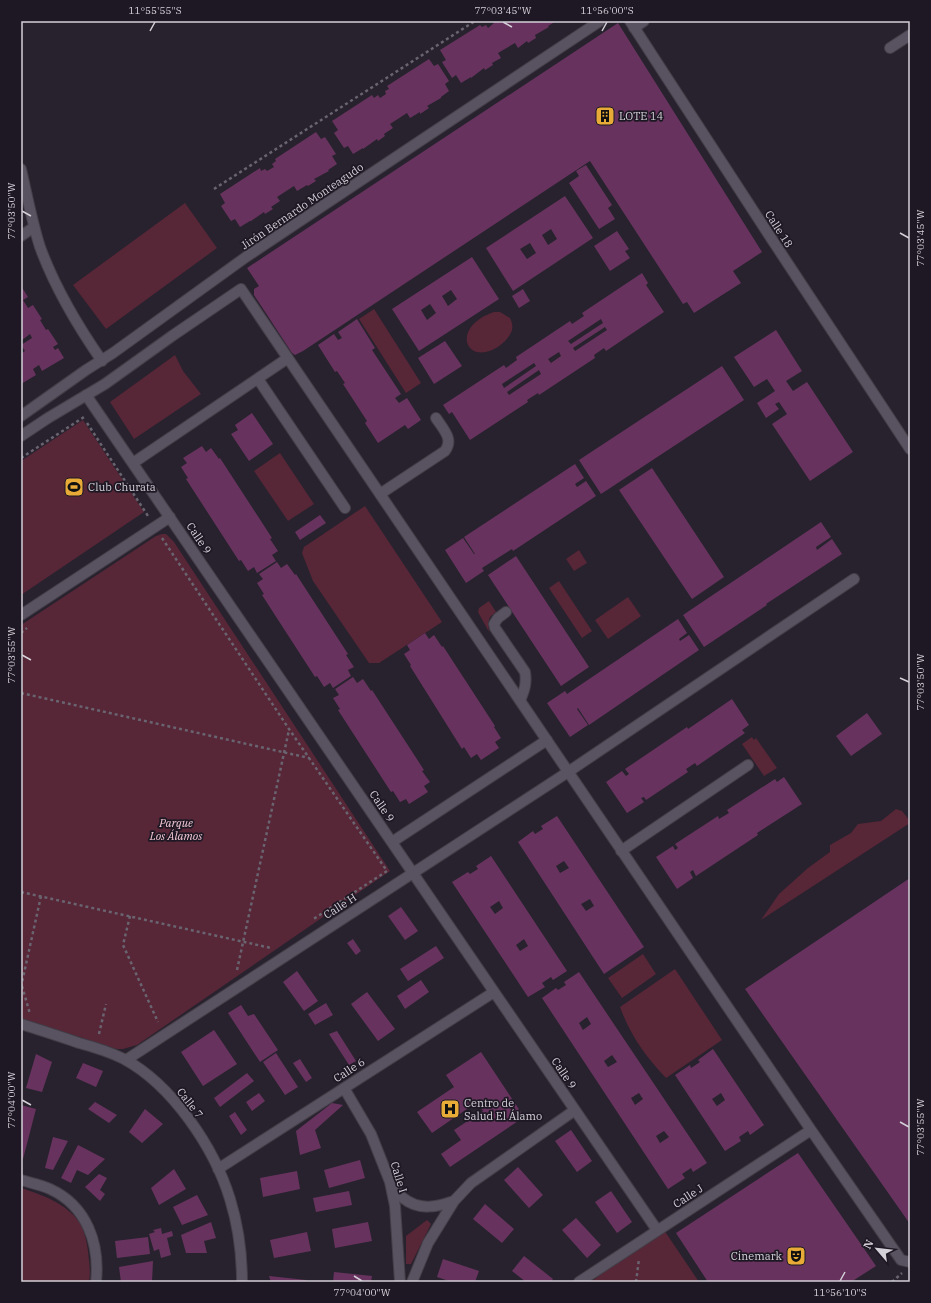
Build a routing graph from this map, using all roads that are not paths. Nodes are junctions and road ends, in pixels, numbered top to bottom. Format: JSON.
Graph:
{"nodes":[{"id":1,"x":644,"y":21,"type":"edge"},
{"id":2,"x":598,"y":22,"type":"edge"},
{"id":3,"x":632,"y":24,"type":"edge"},
{"id":4,"x":910,"y":35,"type":"edge"},
{"id":5,"x":890,"y":48,"type":"dead end"},
{"id":6,"x":21,"y":169,"type":"edge"},
{"id":7,"x":34,"y":227,"type":"junction"},
{"id":8,"x":21,"y":236,"type":"edge"},
{"id":9,"x":288,"y":358,"type":"junction"},
{"id":10,"x":102,"y":360,"type":"junction"},
{"id":11,"x":258,"y":379,"type":"junction"},
{"id":12,"x":86,"y":395,"type":"junction"},
{"id":13,"x":21,"y":416,"type":"edge"},
{"id":14,"x":436,"y":418,"type":"dead end"},
{"id":15,"x":21,"y":436,"type":"edge"},
{"id":16,"x":910,"y":449,"type":"edge"},
{"id":17,"x":133,"y":463,"type":"junction"},
{"id":18,"x":380,"y":494,"type":"junction"},
{"id":19,"x":345,"y":508,"type":"dead end"},
{"id":20,"x":170,"y":517,"type":"junction"},
{"id":21,"x":854,"y":579,"type":"dead end"},
{"id":22,"x":506,"y":612,"type":"dead end"},
{"id":23,"x":21,"y":615,"type":"edge"},
{"id":24,"x":520,"y":701,"type":"junction"},
{"id":25,"x":547,"y":740,"type":"junction"},
{"id":26,"x":748,"y":765,"type":"dead end"},
{"id":27,"x":568,"y":772,"type":"junction"},
{"id":28,"x":392,"y":842,"type":"junction"},
{"id":29,"x":621,"y":851,"type":"junction"},
{"id":30,"x":413,"y":873,"type":"junction"},
{"id":31,"x":494,"y":992,"type":"junction"},
{"id":32,"x":21,"y":1024,"type":"edge"},
{"id":33,"x":126,"y":1060,"type":"junction"},
{"id":34,"x":344,"y":1088,"type":"junction"},
{"id":35,"x":575,"y":1110,"type":"junction"},
{"id":36,"x":811,"y":1130,"type":"junction"},
{"id":37,"x":218,"y":1169,"type":"junction"},
{"id":38,"x":21,"y":1180,"type":"edge"},
{"id":39,"x":390,"y":1182,"type":"junction"},
{"id":40,"x":454,"y":1201,"type":"junction"},
{"id":41,"x":657,"y":1230,"type":"junction"},
{"id":42,"x":910,"y":1262,"type":"edge"},
{"id":43,"x":96,"y":1282,"type":"edge"},
{"id":44,"x":242,"y":1282,"type":"edge"},
{"id":45,"x":400,"y":1282,"type":"edge"},
{"id":46,"x":412,"y":1282,"type":"edge"},
{"id":47,"x":579,"y":1282,"type":"edge"}],
"edges":[{"from":1,"to":3,"type":"street"},
{"from":2,"to":10,"type":"street","name":"Jirón Bernardo Monteagudo"},
{"from":3,"to":16,"type":"street","name":"Calle 18"},
{"from":4,"to":5,"type":"street"},
{"from":6,"to":7,"type":"street"},
{"from":7,"to":8,"type":"street"},
{"from":7,"to":10,"type":"street"},
{"from":9,"to":11,"type":"street"},
{"from":9,"to":12,"type":"street"},
{"from":9,"to":18,"type":"street"},
{"from":10,"to":13,"type":"street","name":"Jirón Bernardo Monteagudo"},
{"from":11,"to":17,"type":"street"},
{"from":11,"to":19,"type":"street"},
{"from":12,"to":15,"type":"street"},
{"from":12,"to":17,"type":"street","name":"Calle 9"},
{"from":14,"to":18,"type":"street"},
{"from":17,"to":20,"type":"street","name":"Calle 9"},
{"from":18,"to":24,"type":"street"},
{"from":20,"to":23,"type":"street"},
{"from":20,"to":28,"type":"street","name":"Calle 9"},
{"from":21,"to":27,"type":"street","name":"Calle H"},
{"from":22,"to":24,"type":"street"},
{"from":24,"to":25,"type":"street"},
{"from":25,"to":27,"type":"street"},
{"from":25,"to":28,"type":"street"},
{"from":26,"to":29,"type":"street"},
{"from":27,"to":29,"type":"street"},
{"from":27,"to":30,"type":"street","name":"Calle H"},
{"from":28,"to":30,"type":"street","name":"Calle 9"},
{"from":29,"to":36,"type":"street"},
{"from":30,"to":31,"type":"street","name":"Calle 9"},
{"from":30,"to":33,"type":"street","name":"Calle H"},
{"from":31,"to":34,"type":"street","name":"Calle 6"},
{"from":31,"to":35,"type":"street","name":"Calle 9"},
{"from":32,"to":33,"type":"street","name":"Calle 7"},
{"from":33,"to":37,"type":"street","name":"Calle 7"},
{"from":34,"to":37,"type":"street","name":"Calle 6"},
{"from":34,"to":39,"type":"street","name":"Calle I"},
{"from":35,"to":40,"type":"street"},
{"from":35,"to":41,"type":"street","name":"Calle 9"},
{"from":36,"to":41,"type":"street","name":"Calle J"},
{"from":36,"to":42,"type":"street"},
{"from":37,"to":44,"type":"street","name":"Calle 7"},
{"from":38,"to":43,"type":"street"},
{"from":39,"to":40,"type":"street"},
{"from":39,"to":45,"type":"street","name":"Calle I"},
{"from":40,"to":46,"type":"street"},
{"from":41,"to":47,"type":"street","name":"Calle J"}]}
